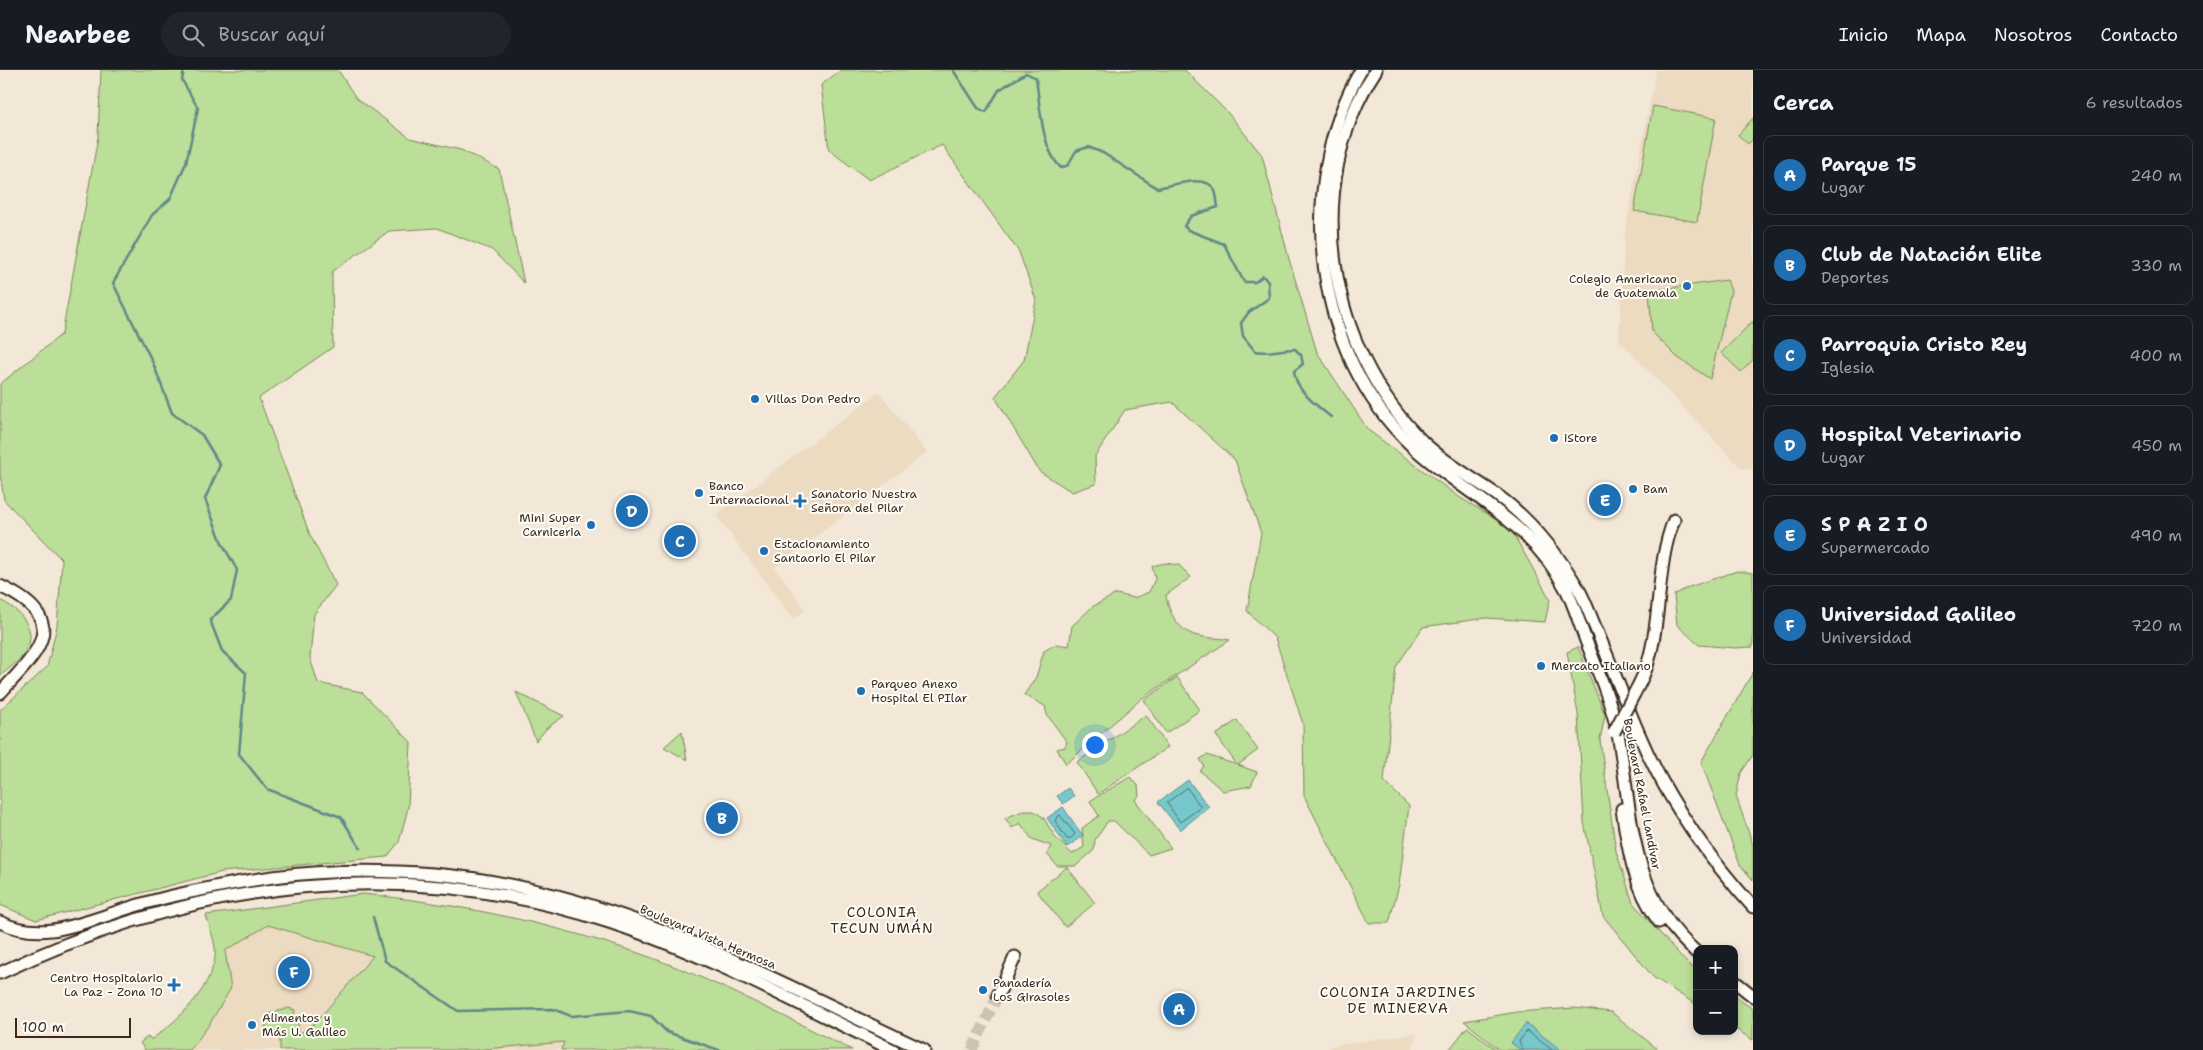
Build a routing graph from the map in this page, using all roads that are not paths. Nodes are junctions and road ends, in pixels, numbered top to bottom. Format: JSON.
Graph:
{"nodes":[{"id":1,"x":1361,"y":70,"type":"edge"},
{"id":2,"x":1376,"y":70,"type":"edge"},
{"id":3,"x":1673,"y":522,"type":"dead end"},
{"id":4,"x":0,"y":586,"type":"edge"},
{"id":5,"x":36,"y":654,"type":"junction"},
{"id":6,"x":0,"y":682,"type":"edge"},
{"id":7,"x":0,"y":693,"type":"edge"},
{"id":8,"x":1753,"y":907,"type":"edge"},
{"id":9,"x":0,"y":922,"type":"edge"},
{"id":10,"x":1693,"y":949,"type":"edge"},
{"id":11,"x":1015,"y":957,"type":"dead end"},
{"id":12,"x":1693,"y":957,"type":"edge"},
{"id":13,"x":0,"y":973,"type":"edge"},
{"id":14,"x":1738,"y":983,"type":"edge"},
{"id":15,"x":1738,"y":984,"type":"edge"},
{"id":16,"x":1753,"y":988,"type":"edge"},
{"id":17,"x":998,"y":995,"type":"tunnel mouth"},
{"id":18,"x":1753,"y":996,"type":"edge"},
{"id":19,"x":893,"y":1050,"type":"edge"},
{"id":20,"x":924,"y":1050,"type":"edge"}],
"edges":[{"from":1,"to":10,"type":"main road","name":"Boulevard Rafael Landívar"},
{"from":2,"to":8,"type":"main road","name":"Boulevard Rafael Landívar"},
{"from":3,"to":12,"type":"main road","bridge":true},
{"from":4,"to":5,"type":"main road"},
{"from":5,"to":6,"type":"main road"},
{"from":5,"to":7,"type":"main road"},
{"from":9,"to":20,"type":"main road","name":"Boulevard Vista Hermosa"},
{"from":11,"to":17,"type":"main road"},
{"from":13,"to":19,"type":"main road","name":"Boulevard Vista Hermosa"},
{"from":14,"to":16,"type":"main road"},
{"from":15,"to":18,"type":"main road"}]}
